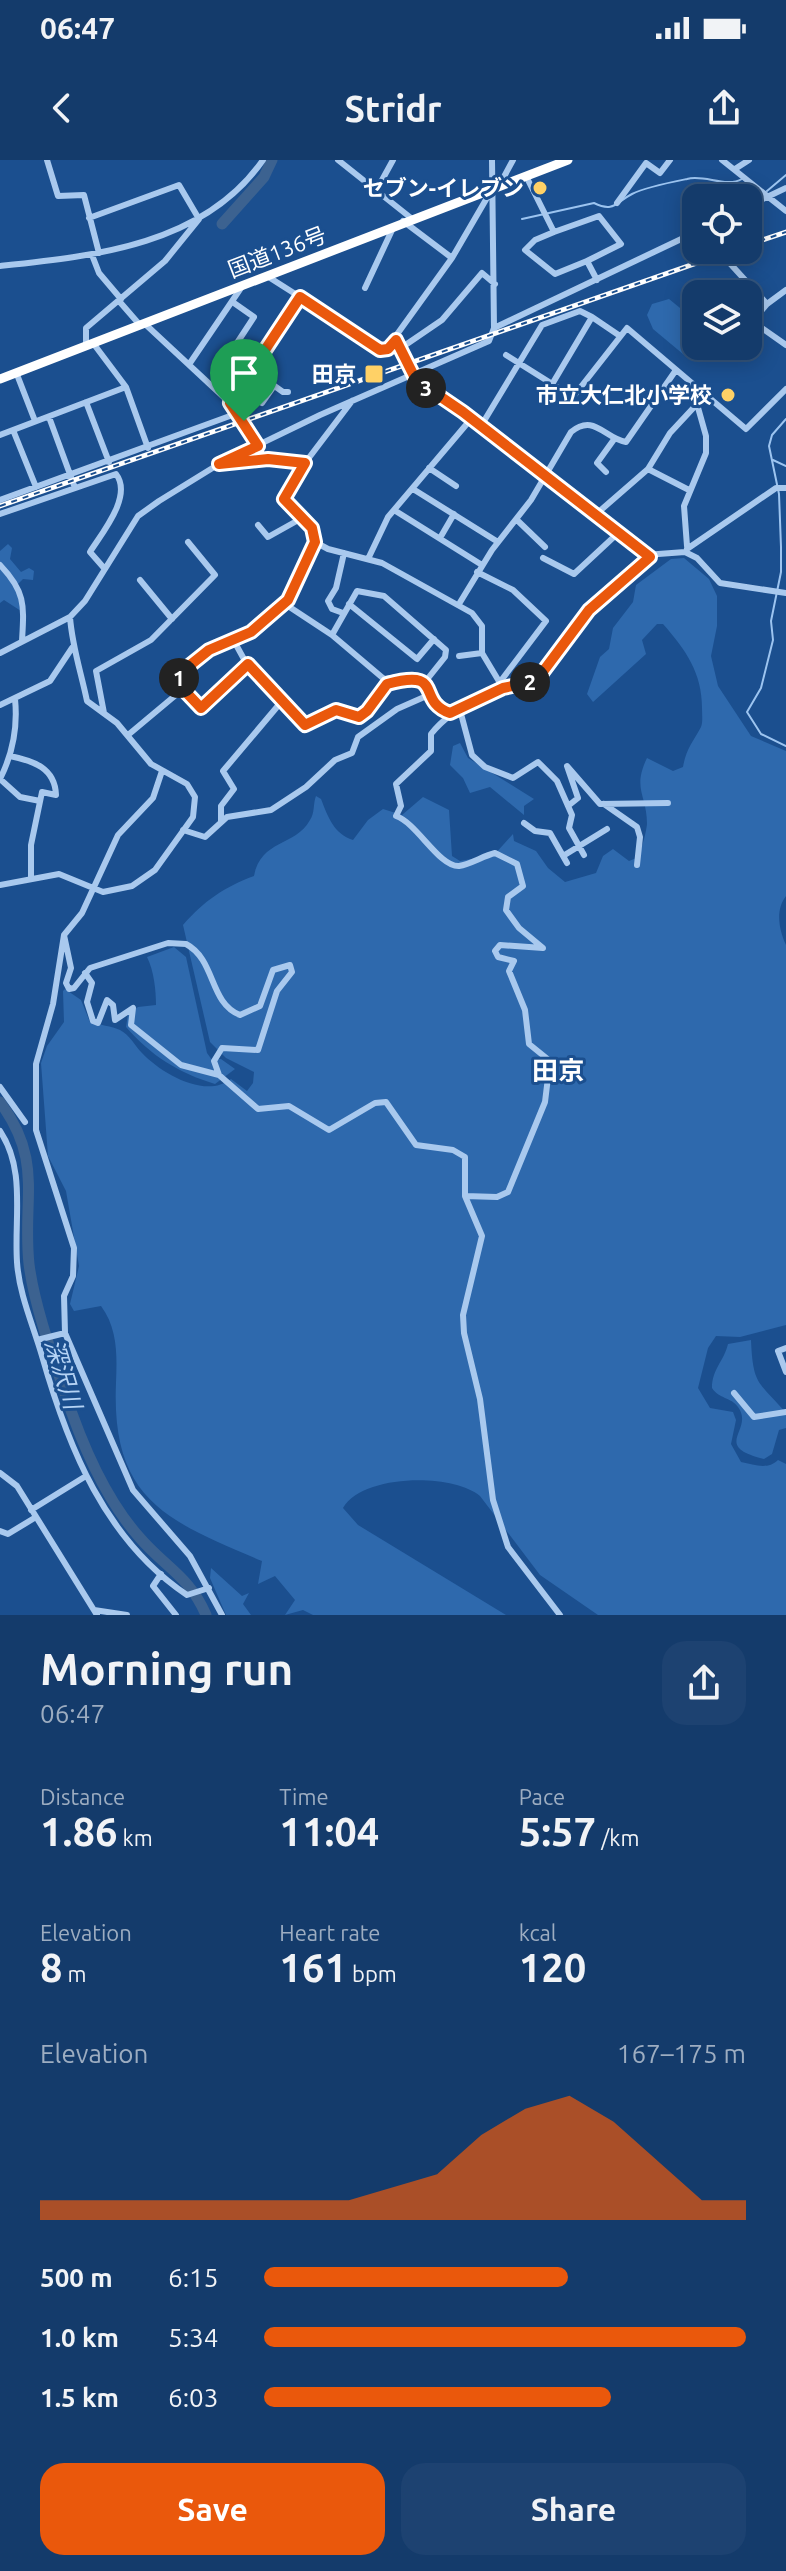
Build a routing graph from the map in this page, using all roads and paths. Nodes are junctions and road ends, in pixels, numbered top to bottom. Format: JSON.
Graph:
{"nodes":[{"id":1,"x":47,"y":160,"type":"edge"},
{"id":2,"x":263,"y":160,"type":"edge"},
{"id":3,"x":338,"y":160,"type":"edge"},
{"id":4,"x":393,"y":160,"type":"edge"},
{"id":5,"x":492,"y":160,"type":"edge"},
{"id":6,"x":513,"y":160,"type":"edge"},
{"id":7,"x":568,"y":160,"type":"edge"},
{"id":8,"x":670,"y":160,"type":"edge"},
{"id":9,"x":722,"y":160,"type":"edge"},
{"id":10,"x":749,"y":160,"type":"edge"},
{"id":11,"x":735,"y":169,"type":"junction"},
{"id":12,"x":526,"y":176,"type":"junction"},
{"id":13,"x":496,"y":187,"type":"junction"},
{"id":14,"x":786,"y":188,"type":"edge"},
{"id":15,"x":376,"y":191,"type":"junction"},
{"id":16,"x":767,"y":197,"type":"junction"},
{"id":17,"x":762,"y":199,"type":"edge"},
{"id":18,"x":617,"y":203,"type":"dead end"},
{"id":19,"x":786,"y":211,"type":"edge"},
{"id":20,"x":89,"y":218,"type":"junction"},
{"id":21,"x":199,"y":219,"type":"junction"},
{"id":22,"x":403,"y":221,"type":"junction"},
{"id":23,"x":554,"y":232,"type":"junction"},
{"id":24,"x":682,"y":239,"type":"edge"},
{"id":25,"x":96,"y":254,"type":"junction"},
{"id":26,"x":452,"y":258,"type":"junction"},
{"id":27,"x":587,"y":261,"type":"junction"},
{"id":28,"x":730,"y":264,"type":"edge"},
{"id":29,"x":0,"y":266,"type":"edge"},
{"id":30,"x":266,"y":276,"type":"junction"},
{"id":31,"x":597,"y":280,"type":"junction"},
{"id":32,"x":495,"y":284,"type":"junction"},
{"id":33,"x":243,"y":285,"type":"junction"},
{"id":34,"x":365,"y":288,"type":"dead end"},
{"id":35,"x":786,"y":290,"type":"edge"},
{"id":36,"x":300,"y":297,"type":"junction"},
{"id":37,"x":120,"y":300,"type":"junction"},
{"id":38,"x":234,"y":303,"type":"junction"},
{"id":39,"x":767,"y":304,"type":"junction"},
{"id":40,"x":762,"y":310,"type":"edge"},
{"id":41,"x":592,"y":317,"type":"junction"},
{"id":42,"x":142,"y":323,"type":"junction"},
{"id":43,"x":494,"y":328,"type":"junction"},
{"id":44,"x":762,"y":330,"type":"edge"},
{"id":45,"x":620,"y":336,"type":"junction"},
{"id":46,"x":396,"y":340,"type":"junction"},
{"id":47,"x":89,"y":344,"type":"junction"},
{"id":48,"x":786,"y":345,"type":"edge"},
{"id":49,"x":401,"y":348,"type":"junction"},
{"id":50,"x":506,"y":355,"type":"dead end"},
{"id":51,"x":257,"y":362,"type":"junction"},
{"id":52,"x":190,"y":363,"type":"junction"},
{"id":53,"x":519,"y":364,"type":"junction"},
{"id":54,"x":252,"y":370,"type":"junction"},
{"id":55,"x":676,"y":370,"type":"junction"},
{"id":56,"x":16,"y":372,"type":"junction"},
{"id":57,"x":413,"y":374,"type":"junction"},
{"id":58,"x":0,"y":379,"type":"edge"},
{"id":59,"x":274,"y":386,"type":"junction"},
{"id":60,"x":551,"y":386,"type":"junction"},
{"id":61,"x":126,"y":387,"type":"junction"},
{"id":62,"x":240,"y":388,"type":"junction"},
{"id":63,"x":786,"y":389,"type":"edge"},
{"id":64,"x":703,"y":391,"type":"junction"},
{"id":65,"x":288,"y":392,"type":"dead end"},
{"id":66,"x":352,"y":401,"type":"junction"},
{"id":67,"x":86,"y":402,"type":"junction"},
{"id":68,"x":230,"y":403,"type":"junction"},
{"id":69,"x":697,"y":404,"type":"junction"},
{"id":70,"x":238,"y":413,"type":"junction"},
{"id":71,"x":49,"y":417,"type":"junction"},
{"id":72,"x":471,"y":419,"type":"junction"},
{"id":73,"x":35,"y":421,"type":"junction"},
{"id":74,"x":481,"y":426,"type":"junction"},
{"id":75,"x":13,"y":430,"type":"junction"},
{"id":76,"x":0,"y":435,"type":"edge"},
{"id":77,"x":615,"y":438,"type":"junction"},
{"id":78,"x":258,"y":446,"type":"junction"},
{"id":79,"x":148,"y":448,"type":"junction"},
{"id":80,"x":109,"y":462,"type":"junction"},
{"id":81,"x":305,"y":463,"type":"junction"},
{"id":82,"x":219,"y":464,"type":"junction"},
{"id":83,"x":429,"y":468,"type":"junction"},
{"id":84,"x":648,"y":469,"type":"junction"},
{"id":85,"x":606,"y":472,"type":"dead end"},
{"id":86,"x":70,"y":475,"type":"junction"},
{"id":87,"x":546,"y":477,"type":"junction"},
{"id":88,"x":456,"y":486,"type":"dead end"},
{"id":89,"x":36,"y":487,"type":"junction"},
{"id":90,"x":75,"y":488,"type":"junction"},
{"id":91,"x":781,"y":488,"type":"edge"},
{"id":92,"x":413,"y":489,"type":"junction"},
{"id":93,"x":689,"y":490,"type":"junction"},
{"id":94,"x":0,"y":500,"type":"edge"},
{"id":95,"x":394,"y":510,"type":"junction"},
{"id":96,"x":0,"y":514,"type":"edge"},
{"id":97,"x":454,"y":514,"type":"junction"},
{"id":98,"x":594,"y":516,"type":"junction"},
{"id":99,"x":302,"y":518,"type":"junction"},
{"id":100,"x":517,"y":520,"type":"junction"},
{"id":101,"x":258,"y":525,"type":"dead end"},
{"id":102,"x":617,"y":534,"type":"junction"},
{"id":103,"x":440,"y":538,"type":"junction"},
{"id":104,"x":188,"y":542,"type":"dead end"},
{"id":105,"x":315,"y":542,"type":"junction"},
{"id":106,"x":498,"y":542,"type":"junction"},
{"id":107,"x":545,"y":547,"type":"dead end"},
{"id":108,"x":686,"y":549,"type":"junction"},
{"id":109,"x":344,"y":553,"type":"junction"},
{"id":110,"x":650,"y":557,"type":"junction"},
{"id":111,"x":543,"y":558,"type":"dead end"},
{"id":112,"x":368,"y":559,"type":"junction"},
{"id":113,"x":0,"y":565,"type":"edge"},
{"id":114,"x":104,"y":568,"type":"junction"},
{"id":115,"x":480,"y":568,"type":"junction"},
{"id":116,"x":140,"y":580,"type":"dead end"},
{"id":117,"x":780,"y":592,"type":"edge"},
{"id":118,"x":285,"y":604,"type":"junction"},
{"id":119,"x":349,"y":604,"type":"junction"},
{"id":120,"x":459,"y":604,"type":"junction"},
{"id":121,"x":343,"y":613,"type":"junction"},
{"id":122,"x":70,"y":617,"type":"junction"},
{"id":123,"x":172,"y":619,"type":"junction"},
{"id":124,"x":332,"y":635,"type":"junction"},
{"id":125,"x":434,"y":639,"type":"junction"},
{"id":126,"x":234,"y":641,"type":"junction"},
{"id":127,"x":22,"y":642,"type":"junction"},
{"id":128,"x":72,"y":648,"type":"junction"},
{"id":129,"x":0,"y":653,"type":"edge"},
{"id":130,"x":482,"y":653,"type":"junction"},
{"id":131,"x":459,"y":656,"type":"dead end"},
{"id":132,"x":248,"y":664,"type":"junction"},
{"id":133,"x":416,"y":678,"type":"junction"},
{"id":134,"x":425,"y":682,"type":"junction"},
{"id":135,"x":501,"y":685,"type":"junction"},
{"id":136,"x":183,"y":689,"type":"junction"},
{"id":137,"x":431,"y":694,"type":"junction"},
{"id":138,"x":15,"y":699,"type":"junction"},
{"id":139,"x":282,"y":701,"type":"junction"},
{"id":140,"x":0,"y":705,"type":"edge"},
{"id":141,"x":460,"y":710,"type":"junction"},
{"id":142,"x":104,"y":713,"type":"junction"},
{"id":143,"x":450,"y":713,"type":"junction"},
{"id":144,"x":128,"y":735,"type":"junction"},
{"id":145,"x":10,"y":756,"type":"junction"},
{"id":146,"x":162,"y":771,"type":"junction"},
{"id":147,"x":40,"y":801,"type":"junction"},
{"id":148,"x":668,"y":803,"type":"dead end"},
{"id":149,"x":604,"y":804,"type":"junction"},
{"id":150,"x":568,"y":806,"type":"junction"},
{"id":151,"x":221,"y":821,"type":"junction"},
{"id":152,"x":524,"y":823,"type":"dead end"},
{"id":153,"x":607,"y":829,"type":"dead end"},
{"id":154,"x":183,"y":830,"type":"junction"},
{"id":155,"x":579,"y":846,"type":"junction"},
{"id":156,"x":584,"y":855,"type":"dead end"},
{"id":157,"x":563,"y":856,"type":"junction"},
{"id":158,"x":567,"y":863,"type":"dead end"},
{"id":159,"x":637,"y":865,"type":"dead end"},
{"id":160,"x":31,"y":878,"type":"junction"},
{"id":161,"x":0,"y":884,"type":"edge"},
{"id":162,"x":95,"y":888,"type":"junction"},
{"id":163,"x":64,"y":935,"type":"junction"},
{"id":164,"x":85,"y":973,"type":"junction"},
{"id":165,"x":219,"y":1075,"type":"junction"},
{"id":166,"x":0,"y":1087,"type":"edge"},
{"id":167,"x":25,"y":1122,"type":"dead end"},
{"id":168,"x":0,"y":1131,"type":"edge"},
{"id":169,"x":465,"y":1196,"type":"junction"},
{"id":170,"x":63,"y":1334,"type":"junction"},
{"id":171,"x":39,"y":1340,"type":"junction"},
{"id":172,"x":786,"y":1348,"type":"edge"},
{"id":173,"x":786,"y":1372,"type":"edge"},
{"id":174,"x":734,"y":1393,"type":"dead end"},
{"id":175,"x":786,"y":1412,"type":"edge"},
{"id":176,"x":0,"y":1473,"type":"edge"},
{"id":177,"x":86,"y":1476,"type":"junction"},
{"id":178,"x":32,"y":1516,"type":"junction"},
{"id":179,"x":0,"y":1531,"type":"edge"},
{"id":180,"x":161,"y":1574,"type":"junction"},
{"id":181,"x":208,"y":1588,"type":"junction"},
{"id":182,"x":186,"y":1594,"type":"junction"},
{"id":183,"x":168,"y":1601,"type":"junction"},
{"id":184,"x":95,"y":1613,"type":"edge"},
{"id":185,"x":127,"y":1615,"type":"edge"},
{"id":186,"x":176,"y":1615,"type":"edge"},
{"id":187,"x":222,"y":1615,"type":"edge"},
{"id":188,"x":560,"y":1615,"type":"edge"}],
"edges":[{"from":1,"to":20,"type":"street"},
{"from":2,"to":21,"type":"street"},
{"from":3,"to":15,"type":"street"},
{"from":4,"to":15,"type":"street"},
{"from":5,"to":13,"type":"street"},
{"from":6,"to":13,"type":"street"},
{"from":7,"to":12,"type":"highway","name":"国道136号"},
{"from":8,"to":18,"type":"street"},
{"from":9,"to":11,"type":"street"},
{"from":10,"to":11,"type":"street"},
{"from":11,"to":16,"type":"street"},
{"from":12,"to":13,"type":"highway","name":"国道136号"},
{"from":12,"to":23,"type":"street"},
{"from":13,"to":22,"type":"highway","name":"国道136号"},
{"from":13,"to":26,"type":"street"},
{"from":13,"to":32,"type":"street"},
{"from":14,"to":16,"type":"street"},
{"from":15,"to":22,"type":"street"},
{"from":16,"to":17,"type":"street"},
{"from":16,"to":19,"type":"street"},
{"from":20,"to":21,"type":"street"},
{"from":20,"to":25,"type":"street"},
{"from":21,"to":25,"type":"street"},
{"from":21,"to":37,"type":"street"},
{"from":22,"to":26,"type":"street"},
{"from":22,"to":30,"type":"highway","name":"国道136号"},
{"from":22,"to":34,"type":"street"},
{"from":23,"to":27,"type":"street"},
{"from":23,"to":27,"type":"street"},
{"from":24,"to":31,"type":"street"},
{"from":25,"to":29,"type":"street"},
{"from":25,"to":37,"type":"street"},
{"from":26,"to":46,"type":"street"},
{"from":27,"to":31,"type":"street"},
{"from":28,"to":39,"type":"street"},
{"from":30,"to":33,"type":"highway","name":"国道136号"},
{"from":30,"to":36,"type":"street"},
{"from":31,"to":43,"type":"street"},
{"from":32,"to":43,"type":"street"},
{"from":32,"to":49,"type":"street"},
{"from":33,"to":38,"type":"street"},
{"from":33,"to":42,"type":"highway","name":"国道136号"},
{"from":35,"to":39,"type":"street"},
{"from":36,"to":46,"type":"street"},
{"from":36,"to":51,"type":"street"},
{"from":37,"to":42,"type":"street"},
{"from":37,"to":47,"type":"street"},
{"from":38,"to":51,"type":"street"},
{"from":38,"to":52,"type":"street"},
{"from":39,"to":40,"type":"street"},
{"from":41,"to":45,"type":"street"},
{"from":41,"to":53,"type":"street"},
{"from":41,"to":60,"type":"street"},
{"from":42,"to":47,"type":"highway","name":"国道136号"},
{"from":42,"to":52,"type":"street"},
{"from":43,"to":57,"type":"street"},
{"from":44,"to":48,"type":"street"},
{"from":45,"to":55,"type":"street"},
{"from":45,"to":60,"type":"street"},
{"from":46,"to":49,"type":"street"},
{"from":47,"to":56,"type":"highway","name":"国道136号"},
{"from":47,"to":61,"type":"street"},
{"from":49,"to":57,"type":"street"},
{"from":50,"to":53,"type":"street"},
{"from":51,"to":54,"type":"street"},
{"from":52,"to":68,"type":"street"},
{"from":53,"to":60,"type":"street"},
{"from":53,"to":74,"type":"street"},
{"from":54,"to":59,"type":"street"},
{"from":54,"to":62,"type":"street"},
{"from":55,"to":64,"type":"street"},
{"from":55,"to":77,"type":"street"},
{"from":56,"to":58,"type":"highway","name":"国道136号"},
{"from":56,"to":73,"type":"street"},
{"from":57,"to":66,"type":"street"},
{"from":57,"to":72,"type":"street"},
{"from":59,"to":62,"type":"street"},
{"from":59,"to":65,"type":"street"},
{"from":61,"to":67,"type":"street"},
{"from":61,"to":79,"type":"street"},
{"from":62,"to":68,"type":"street"},
{"from":63,"to":64,"type":"street"},
{"from":64,"to":69,"type":"street"},
{"from":66,"to":78,"type":"street"},
{"from":66,"to":81,"type":"street"},
{"from":67,"to":71,"type":"street"},
{"from":67,"to":80,"type":"street"},
{"from":68,"to":70,"type":"street"},
{"from":69,"to":84,"type":"street"},
{"from":69,"to":93,"type":"street"},
{"from":70,"to":78,"type":"street"},
{"from":70,"to":79,"type":"street"},
{"from":71,"to":73,"type":"street"},
{"from":71,"to":86,"type":"street"},
{"from":72,"to":74,"type":"street"},
{"from":72,"to":83,"type":"street"},
{"from":73,"to":75,"type":"street"},
{"from":74,"to":87,"type":"street"},
{"from":75,"to":76,"type":"street"},
{"from":75,"to":89,"type":"street"},
{"from":77,"to":85,"type":"street"},
{"from":77,"to":87,"type":"street"},
{"from":78,"to":82,"type":"street"},
{"from":79,"to":80,"type":"street"},
{"from":80,"to":86,"type":"street"},
{"from":81,"to":82,"type":"street"},
{"from":81,"to":99,"type":"street"},
{"from":82,"to":114,"type":"street"},
{"from":83,"to":88,"type":"street"},
{"from":83,"to":92,"type":"street"},
{"from":84,"to":93,"type":"street"},
{"from":84,"to":98,"type":"street"},
{"from":86,"to":89,"type":"street"},
{"from":86,"to":90,"type":"street"},
{"from":87,"to":98,"type":"street"},
{"from":87,"to":100,"type":"street"},
{"from":89,"to":94,"type":"street"},
{"from":90,"to":96,"type":"street"},
{"from":90,"to":114,"type":"street"},
{"from":91,"to":108,"type":"street"},
{"from":92,"to":95,"type":"street"},
{"from":92,"to":97,"type":"street"},
{"from":93,"to":108,"type":"street"},
{"from":95,"to":103,"type":"street"},
{"from":95,"to":112,"type":"street"},
{"from":97,"to":103,"type":"street"},
{"from":97,"to":106,"type":"street"},
{"from":98,"to":102,"type":"street"},
{"from":99,"to":101,"type":"street"},
{"from":99,"to":105,"type":"street"},
{"from":100,"to":106,"type":"street"},
{"from":100,"to":107,"type":"street"},
{"from":102,"to":110,"type":"street"},
{"from":102,"to":111,"type":"street"},
{"from":103,"to":115,"type":"street"},
{"from":104,"to":123,"type":"street"},
{"from":105,"to":109,"type":"street"},
{"from":105,"to":118,"type":"street"},
{"from":106,"to":115,"type":"street"},
{"from":108,"to":110,"type":"street"},
{"from":108,"to":117,"type":"street"},
{"from":109,"to":112,"type":"street"},
{"from":109,"to":121,"type":"street"},
{"from":110,"to":135,"type":"street"},
{"from":112,"to":120,"type":"street"},
{"from":113,"to":127,"type":"street"},
{"from":114,"to":122,"type":"street"},
{"from":115,"to":120,"type":"street"},
{"from":115,"to":135,"type":"street"},
{"from":116,"to":123,"type":"street"},
{"from":118,"to":124,"type":"street"},
{"from":118,"to":126,"type":"street"},
{"from":119,"to":121,"type":"street"},
{"from":119,"to":125,"type":"street"},
{"from":119,"to":125,"type":"street"},
{"from":120,"to":130,"type":"street"},
{"from":121,"to":124,"type":"street"},
{"from":122,"to":127,"type":"street"},
{"from":122,"to":128,"type":"street"},
{"from":123,"to":142,"type":"street"},
{"from":124,"to":133,"type":"street"},
{"from":125,"to":134,"type":"street"},
{"from":126,"to":132,"type":"street"},
{"from":126,"to":136,"type":"street"},
{"from":127,"to":129,"type":"street"},
{"from":128,"to":138,"type":"street"},
{"from":128,"to":142,"type":"street"},
{"from":130,"to":131,"type":"street"},
{"from":130,"to":135,"type":"street"},
{"from":132,"to":136,"type":"street"},
{"from":132,"to":139,"type":"street"},
{"from":133,"to":134,"type":"street"},
{"from":133,"to":139,"type":"street"},
{"from":134,"to":137,"type":"street"},
{"from":135,"to":141,"type":"street"},
{"from":136,"to":144,"type":"street"},
{"from":137,"to":143,"type":"street"},
{"from":137,"to":151,"type":"street"},
{"from":138,"to":140,"type":"street"},
{"from":138,"to":145,"type":"street"},
{"from":139,"to":151,"type":"street"},
{"from":141,"to":143,"type":"street"},
{"from":141,"to":150,"type":"street"},
{"from":142,"to":144,"type":"street"},
{"from":143,"to":169,"type":"street"},
{"from":144,"to":146,"type":"street"},
{"from":145,"to":147,"type":"street"},
{"from":145,"to":147,"type":"street"},
{"from":146,"to":154,"type":"street"},
{"from":146,"to":162,"type":"street"},
{"from":147,"to":160,"type":"street"},
{"from":148,"to":149,"type":"street"},
{"from":149,"to":150,"type":"street"},
{"from":149,"to":159,"type":"street"},
{"from":150,"to":155,"type":"street"},
{"from":151,"to":154,"type":"street"},
{"from":152,"to":157,"type":"street"},
{"from":153,"to":155,"type":"street"},
{"from":154,"to":162,"type":"street"},
{"from":155,"to":156,"type":"street"},
{"from":155,"to":157,"type":"street"},
{"from":157,"to":158,"type":"street"},
{"from":160,"to":161,"type":"street"},
{"from":160,"to":162,"type":"street"},
{"from":162,"to":163,"type":"street"},
{"from":163,"to":164,"type":"street"},
{"from":163,"to":170,"type":"street"},
{"from":164,"to":165,"type":"street"},
{"from":164,"to":165,"type":"street"},
{"from":165,"to":169,"type":"street"},
{"from":166,"to":167,"type":"street"},
{"from":168,"to":171,"type":"street"},
{"from":169,"to":188,"type":"street"},
{"from":170,"to":171,"type":"street"},
{"from":170,"to":181,"type":"street"},
{"from":171,"to":177,"type":"street"},
{"from":172,"to":173,"type":"street"},
{"from":174,"to":175,"type":"street"},
{"from":176,"to":178,"type":"street"},
{"from":177,"to":178,"type":"street"},
{"from":177,"to":180,"type":"street"},
{"from":178,"to":179,"type":"street"},
{"from":178,"to":184,"type":"street"},
{"from":180,"to":182,"type":"street"},
{"from":180,"to":183,"type":"street"},
{"from":181,"to":182,"type":"street"},
{"from":181,"to":187,"type":"street"},
{"from":182,"to":183,"type":"street"},
{"from":183,"to":186,"type":"street"},
{"from":184,"to":185,"type":"street"}]}
